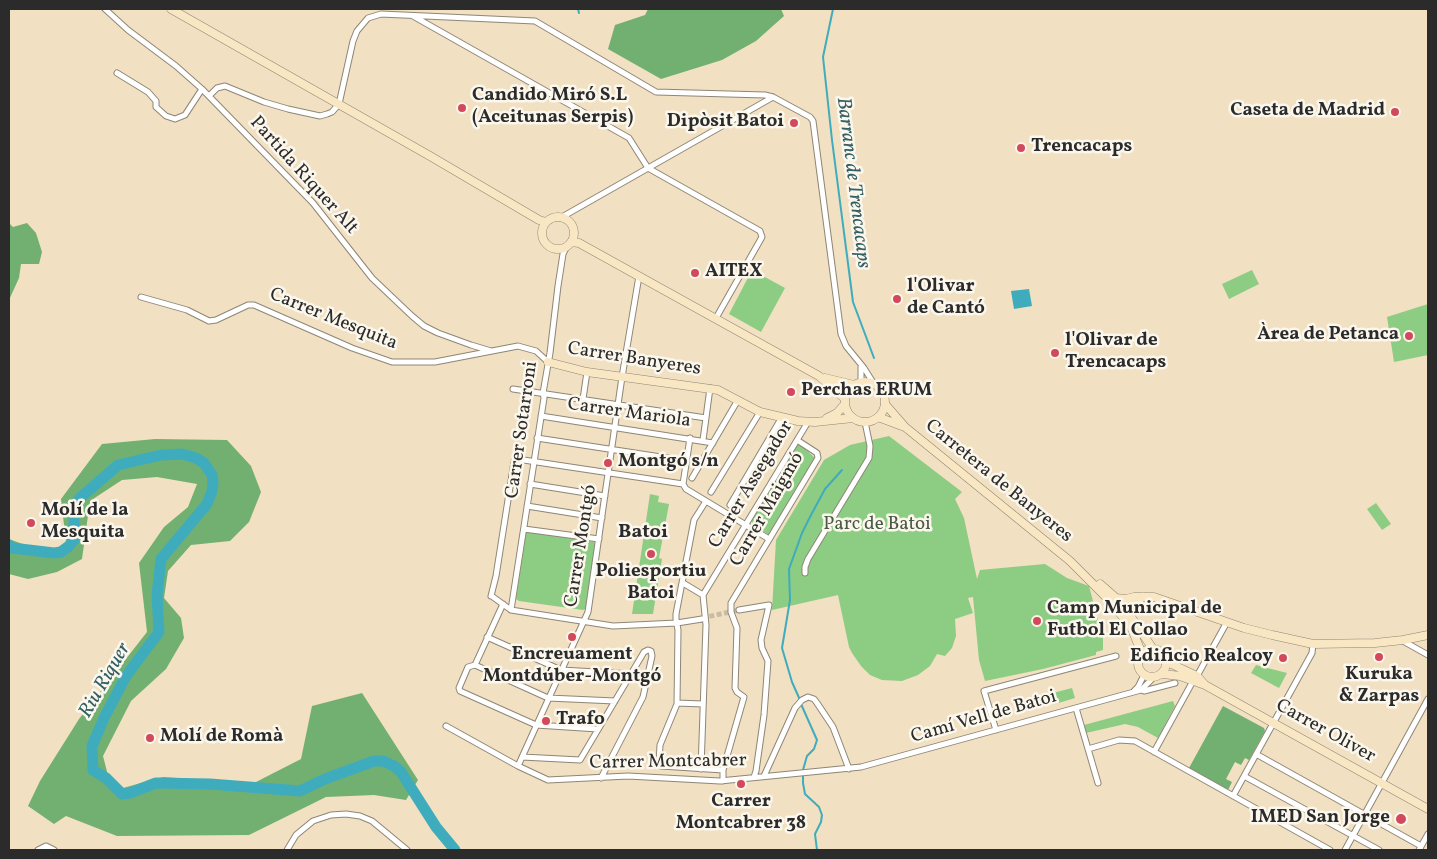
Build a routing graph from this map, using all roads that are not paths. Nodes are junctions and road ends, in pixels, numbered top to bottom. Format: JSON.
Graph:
{"nodes":[{"id":1,"x":105,"y":9,"type":"edge"},
{"id":2,"x":171,"y":9,"type":"edge"},
{"id":3,"x":412,"y":15,"type":"junction"},
{"id":4,"x":117,"y":73,"type":"dead end"},
{"id":5,"x":202,"y":90,"type":"junction"},
{"id":6,"x":209,"y":96,"type":"junction"},
{"id":7,"x":773,"y":97,"type":"junction"},
{"id":8,"x":339,"y":104,"type":"junction"},
{"id":9,"x":648,"y":168,"type":"junction"},
{"id":10,"x":566,"y":217,"type":"junction"},
{"id":11,"x":542,"y":223,"type":"junction"},
{"id":12,"x":569,"y":245,"type":"junction"},
{"id":13,"x":639,"y":276,"type":"junction"},
{"id":14,"x":372,"y":278,"type":"joint"},
{"id":15,"x":141,"y":297,"type":"dead end"},
{"id":16,"x":716,"y":318,"type":"junction"},
{"id":17,"x":491,"y":351,"type":"junction"},
{"id":18,"x":548,"y":362,"type":"junction"},
{"id":19,"x":860,"y":364,"type":"junction"},
{"id":20,"x":587,"y":372,"type":"junction"},
{"id":21,"x":819,"y":376,"type":"junction"},
{"id":22,"x":622,"y":377,"type":"junction"},
{"id":23,"x":858,"y":383,"type":"junction"},
{"id":24,"x":874,"y":384,"type":"junction"},
{"id":25,"x":710,"y":388,"type":"junction"},
{"id":26,"x":512,"y":389,"type":"dead end"},
{"id":27,"x":542,"y":393,"type":"junction"},
{"id":28,"x":584,"y":399,"type":"junction"},
{"id":29,"x":738,"y":400,"type":"junction"},
{"id":30,"x":845,"y":402,"type":"junction"},
{"id":31,"x":618,"y":404,"type":"junction"},
{"id":32,"x":885,"y":404,"type":"junction"},
{"id":33,"x":760,"y":412,"type":"junction"},
{"id":34,"x":541,"y":416,"type":"junction"},
{"id":35,"x":782,"y":417,"type":"junction"},
{"id":36,"x":878,"y":417,"type":"junction"},
{"id":37,"x":706,"y":418,"type":"junction"},
{"id":38,"x":853,"y":418,"type":"junction"},
{"id":39,"x":823,"y":420,"type":"junction"},
{"id":40,"x":865,"y":422,"type":"junction"},
{"id":41,"x":806,"y":425,"type":"junction"},
{"id":42,"x":616,"y":427,"type":"junction"},
{"id":43,"x":905,"y":427,"type":"junction"},
{"id":44,"x":537,"y":438,"type":"junction"},
{"id":45,"x":690,"y":438,"type":"junction"},
{"id":46,"x":703,"y":440,"type":"junction"},
{"id":47,"x":797,"y":440,"type":"junction"},
{"id":48,"x":713,"y":442,"type":"junction"},
{"id":49,"x":612,"y":449,"type":"junction"},
{"id":50,"x":687,"y":461,"type":"junction"},
{"id":51,"x":534,"y":462,"type":"junction"},
{"id":52,"x":609,"y":472,"type":"junction"},
{"id":53,"x":692,"y":478,"type":"dead end"},
{"id":54,"x":530,"y":484,"type":"junction"},
{"id":55,"x":683,"y":484,"type":"junction"},
{"id":56,"x":711,"y":492,"type":"dead end"},
{"id":57,"x":606,"y":496,"type":"junction"},
{"id":58,"x":706,"y":501,"type":"junction"},
{"id":59,"x":730,"y":505,"type":"dead end"},
{"id":60,"x":527,"y":506,"type":"junction"},
{"id":61,"x":602,"y":518,"type":"junction"},
{"id":62,"x":746,"y":524,"type":"junction"},
{"id":63,"x":524,"y":529,"type":"junction"},
{"id":64,"x":599,"y":539,"type":"junction"},
{"id":65,"x":769,"y":539,"type":"junction"},
{"id":66,"x":1070,"y":562,"type":"junction"},
{"id":67,"x":805,"y":573,"type":"dead end"},
{"id":68,"x":682,"y":582,"type":"junction"},
{"id":69,"x":704,"y":595,"type":"junction"},
{"id":70,"x":1143,"y":597,"type":"junction"},
{"id":71,"x":1116,"y":598,"type":"junction"},
{"id":72,"x":503,"y":604,"type":"junction"},
{"id":73,"x":510,"y":610,"type":"junction"},
{"id":74,"x":739,"y":610,"type":"tunnel mouth"},
{"id":75,"x":1127,"y":611,"type":"junction"},
{"id":76,"x":702,"y":618,"type":"tunnel mouth"},
{"id":77,"x":584,"y":622,"type":"junction"},
{"id":78,"x":1227,"y":622,"type":"junction"},
{"id":79,"x":677,"y":624,"type":"junction"},
{"id":80,"x":1428,"y":635,"type":"edge"},
{"id":81,"x":488,"y":637,"type":"junction"},
{"id":82,"x":1403,"y":640,"type":"junction"},
{"id":83,"x":1314,"y":644,"type":"junction"},
{"id":84,"x":1153,"y":649,"type":"junction"},
{"id":85,"x":1142,"y":654,"type":"junction"},
{"id":86,"x":1428,"y":655,"type":"edge"},
{"id":87,"x":1116,"y":656,"type":"dead end"},
{"id":88,"x":1167,"y":662,"type":"junction"},
{"id":89,"x":475,"y":664,"type":"junction"},
{"id":90,"x":561,"y":670,"type":"junction"},
{"id":91,"x":631,"y":674,"type":"junction"},
{"id":92,"x":1163,"y":674,"type":"junction"},
{"id":93,"x":1144,"y":675,"type":"junction"},
{"id":94,"x":1153,"y":678,"type":"junction"},
{"id":95,"x":1195,"y":679,"type":"junction"},
{"id":96,"x":1175,"y":683,"type":"dead end"},
{"id":97,"x":1141,"y":690,"type":"junction"},
{"id":98,"x":1132,"y":692,"type":"junction"},
{"id":99,"x":548,"y":698,"type":"junction"},
{"id":100,"x":1428,"y":699,"type":"edge"},
{"id":101,"x":615,"y":702,"type":"junction"},
{"id":102,"x":677,"y":703,"type":"junction"},
{"id":103,"x":703,"y":704,"type":"junction"},
{"id":104,"x":1076,"y":708,"type":"junction"},
{"id":105,"x":1273,"y":722,"type":"junction"},
{"id":106,"x":536,"y":725,"type":"junction"},
{"id":107,"x":446,"y":726,"type":"dead end"},
{"id":108,"x":598,"y":729,"type":"junction"},
{"id":109,"x":996,"y":730,"type":"junction"},
{"id":110,"x":1088,"y":749,"type":"junction"},
{"id":111,"x":1154,"y":752,"type":"junction"},
{"id":112,"x":1256,"y":754,"type":"junction"},
{"id":113,"x":522,"y":757,"type":"junction"},
{"id":114,"x":518,"y":766,"type":"junction"},
{"id":115,"x":702,"y":769,"type":"junction"},
{"id":116,"x":849,"y":769,"type":"junction"},
{"id":117,"x":723,"y":770,"type":"junction"},
{"id":118,"x":764,"y":776,"type":"junction"},
{"id":119,"x":1244,"y":776,"type":"junction"},
{"id":120,"x":754,"y":777,"type":"junction"},
{"id":121,"x":601,"y":778,"type":"junction"},
{"id":122,"x":723,"y":781,"type":"junction"},
{"id":123,"x":1098,"y":783,"type":"dead end"},
{"id":124,"x":1382,"y":783,"type":"junction"},
{"id":125,"x":1233,"y":796,"type":"junction"},
{"id":126,"x":1428,"y":809,"type":"edge"},
{"id":127,"x":1365,"y":815,"type":"junction"},
{"id":128,"x":1428,"y":834,"type":"edge"},
{"id":129,"x":1353,"y":836,"type":"junction"},
{"id":130,"x":1420,"y":848,"type":"edge"},
{"id":131,"x":38,"y":850,"type":"edge"},
{"id":132,"x":54,"y":850,"type":"edge"},
{"id":133,"x":287,"y":850,"type":"edge"},
{"id":134,"x":408,"y":850,"type":"edge"},
{"id":135,"x":1330,"y":850,"type":"edge"},
{"id":136,"x":1345,"y":850,"type":"edge"},
{"id":137,"x":1379,"y":850,"type":"edge"}],
"edges":[{"from":1,"to":5,"type":"street","name":"Partida Riquer Alt"},
{"from":2,"to":8,"type":"main road"},
{"from":3,"to":7,"type":"street"},
{"from":3,"to":8,"type":"street"},
{"from":3,"to":9,"type":"street"},
{"from":4,"to":5,"type":"street"},
{"from":5,"to":6,"type":"street","name":"Partida Riquer Alt"},
{"from":6,"to":8,"type":"street","name":"Partida Riquer Alt"},
{"from":6,"to":14,"type":"street","name":"Partida Riquer Alt"},
{"from":7,"to":9,"type":"street"},
{"from":7,"to":19,"type":"street"},
{"from":8,"to":11,"type":"main road"},
{"from":9,"to":10,"type":"street"},
{"from":9,"to":16,"type":"street"},
{"from":10,"to":11,"type":"main road"},
{"from":10,"to":12,"type":"main road"},
{"from":11,"to":12,"type":"main road"},
{"from":12,"to":13,"type":"main road"},
{"from":12,"to":18,"type":"street","name":"Carrer Sotarroni"},
{"from":13,"to":16,"type":"main road"},
{"from":13,"to":22,"type":"street","name":"Carrer Montgó"},
{"from":14,"to":17,"type":"street","name":"Carrer Banyeres"},
{"from":15,"to":17,"type":"street","name":"Carrer Mesquita"},
{"from":16,"to":21,"type":"main road"},
{"from":17,"to":18,"type":"street","name":"Carrer Banyeres"},
{"from":18,"to":20,"type":"main road","name":"Carrer Banyeres"},
{"from":18,"to":27,"type":"street","name":"Carrer Sotarroni"},
{"from":19,"to":23,"type":"street"},
{"from":19,"to":24,"type":"street"},
{"from":20,"to":22,"type":"main road","name":"Carrer Banyeres"},
{"from":20,"to":28,"type":"street"},
{"from":21,"to":23,"type":"main road"},
{"from":21,"to":30,"type":"main road"},
{"from":22,"to":25,"type":"main road","name":"Carrer Banyeres"},
{"from":22,"to":31,"type":"street","name":"Carrer Montgó"},
{"from":23,"to":24,"type":"main road"},
{"from":23,"to":30,"type":"main road"},
{"from":24,"to":32,"type":"main road"},
{"from":25,"to":29,"type":"main road","name":"Carrer Banyeres"},
{"from":25,"to":37,"type":"street"},
{"from":26,"to":27,"type":"street"},
{"from":27,"to":28,"type":"street"},
{"from":27,"to":34,"type":"street","name":"Carrer Sotarroni"},
{"from":28,"to":31,"type":"street"},
{"from":29,"to":33,"type":"main road","name":"Carrer Banyeres"},
{"from":29,"to":48,"type":"street"},
{"from":30,"to":38,"type":"main road"},
{"from":30,"to":39,"type":"main road","name":"Carrer Banyeres"},
{"from":31,"to":37,"type":"street"},
{"from":31,"to":42,"type":"street","name":"Carrer Montgó"},
{"from":32,"to":36,"type":"main road"},
{"from":32,"to":43,"type":"main road","name":"Carretera de Banyeres"},
{"from":33,"to":35,"type":"main road","name":"Carrer Banyeres"},
{"from":33,"to":56,"type":"street"},
{"from":34,"to":42,"type":"street","name":"Carrer Mariola"},
{"from":34,"to":44,"type":"street","name":"Carrer Sotarroni"},
{"from":35,"to":41,"type":"main road","name":"Carrer Banyeres"},
{"from":35,"to":59,"type":"street"},
{"from":36,"to":40,"type":"main road"},
{"from":36,"to":43,"type":"main road","name":"Carretera de Banyeres"},
{"from":37,"to":46,"type":"street"},
{"from":38,"to":39,"type":"main road","name":"Carrer Banyeres"},
{"from":38,"to":40,"type":"main road"},
{"from":39,"to":41,"type":"main road","name":"Carrer Banyeres"},
{"from":40,"to":67,"type":"street"},
{"from":41,"to":47,"type":"street","name":"Carrer Assegador"},
{"from":42,"to":45,"type":"street","name":"Carrer Mariola"},
{"from":42,"to":49,"type":"street","name":"Carrer Montgó"},
{"from":43,"to":66,"type":"main road","name":"Carretera de Banyeres"},
{"from":44,"to":49,"type":"street"},
{"from":44,"to":51,"type":"street","name":"Carrer Sotarroni"},
{"from":45,"to":46,"type":"street","name":"Carrer Mariola"},
{"from":45,"to":50,"type":"street"},
{"from":46,"to":48,"type":"street","name":"Carrer Mariola"},
{"from":47,"to":62,"type":"street","name":"Carrer Assegador"},
{"from":47,"to":65,"type":"street","name":"Carrer Maigmó"},
{"from":48,"to":53,"type":"street"},
{"from":49,"to":50,"type":"street"},
{"from":49,"to":52,"type":"street","name":"Carrer Montgó"},
{"from":50,"to":55,"type":"street"},
{"from":51,"to":52,"type":"street"},
{"from":51,"to":54,"type":"street","name":"Carrer Sotarroni"},
{"from":51,"to":72,"type":"street"},
{"from":52,"to":55,"type":"street"},
{"from":52,"to":57,"type":"street","name":"Carrer Montgó"},
{"from":54,"to":57,"type":"street"},
{"from":54,"to":60,"type":"street","name":"Carrer Sotarroni"},
{"from":55,"to":58,"type":"street"},
{"from":57,"to":61,"type":"street","name":"Carrer Montgó"},
{"from":58,"to":62,"type":"street"},
{"from":58,"to":68,"type":"street"},
{"from":60,"to":61,"type":"street"},
{"from":60,"to":63,"type":"street","name":"Carrer Sotarroni"},
{"from":61,"to":64,"type":"street","name":"Carrer Montgó"},
{"from":62,"to":65,"type":"street"},
{"from":62,"to":69,"type":"street","name":"Carrer Assegador"},
{"from":63,"to":64,"type":"street"},
{"from":63,"to":73,"type":"street","name":"Carrer Sotarroni"},
{"from":64,"to":77,"type":"street","name":"Carrer Montgó"},
{"from":65,"to":117,"type":"street","name":"Carrer Maigmó"},
{"from":66,"to":71,"type":"main road","name":"Carretera de Banyeres"},
{"from":66,"to":85,"type":"main road","name":"Carretera de Banyeres"},
{"from":68,"to":69,"type":"street"},
{"from":68,"to":79,"type":"street"},
{"from":69,"to":103,"type":"street"},
{"from":70,"to":71,"type":"main road"},
{"from":70,"to":75,"type":"main road"},
{"from":70,"to":78,"type":"main road"},
{"from":71,"to":75,"type":"main road","name":"Carretera de Banyeres"},
{"from":72,"to":73,"type":"street"},
{"from":72,"to":81,"type":"street"},
{"from":73,"to":77,"type":"street"},
{"from":74,"to":120,"type":"street"},
{"from":75,"to":84,"type":"main road","name":"Carretera de Banyeres"},
{"from":76,"to":79,"type":"street"},
{"from":77,"to":79,"type":"street"},
{"from":77,"to":90,"type":"street","name":"Carrer Montgó"},
{"from":78,"to":83,"type":"main road"},
{"from":78,"to":95,"type":"street"},
{"from":79,"to":102,"type":"street"},
{"from":80,"to":82,"type":"main road"},
{"from":81,"to":89,"type":"street"},
{"from":81,"to":90,"type":"street"},
{"from":82,"to":83,"type":"main road"},
{"from":82,"to":86,"type":"street"},
{"from":83,"to":105,"type":"street"},
{"from":84,"to":85,"type":"main road"},
{"from":84,"to":88,"type":"main road"},
{"from":85,"to":93,"type":"main road"},
{"from":87,"to":109,"type":"street"},
{"from":88,"to":92,"type":"main road"},
{"from":88,"to":95,"type":"main road","name":"Carrer Oliver"},
{"from":89,"to":99,"type":"street"},
{"from":89,"to":106,"type":"street"},
{"from":90,"to":91,"type":"street"},
{"from":90,"to":99,"type":"street","name":"Carrer Montgó"},
{"from":91,"to":101,"type":"street"},
{"from":91,"to":121,"type":"street"},
{"from":92,"to":94,"type":"main road"},
{"from":92,"to":95,"type":"main road"},
{"from":93,"to":94,"type":"main road"},
{"from":93,"to":98,"type":"street"},
{"from":94,"to":97,"type":"street"},
{"from":95,"to":105,"type":"main road","name":"Carrer Oliver"},
{"from":95,"to":111,"type":"street"},
{"from":96,"to":97,"type":"street","name":"Camí Vell de Batoi"},
{"from":97,"to":98,"type":"street","name":"Camí Vell de Batoi"},
{"from":98,"to":104,"type":"street","name":"Camí Vell de Batoi"},
{"from":99,"to":101,"type":"street"},
{"from":99,"to":106,"type":"street","name":"Carrer Montgó"},
{"from":100,"to":124,"type":"street"},
{"from":101,"to":108,"type":"street"},
{"from":102,"to":103,"type":"street"},
{"from":102,"to":115,"type":"street","name":"Carrer Montcabrer"},
{"from":103,"to":115,"type":"street"},
{"from":104,"to":109,"type":"street","name":"Camí Vell de Batoi"},
{"from":104,"to":110,"type":"street"},
{"from":105,"to":112,"type":"street"},
{"from":105,"to":124,"type":"main road","name":"Carrer Oliver"},
{"from":106,"to":108,"type":"street"},
{"from":106,"to":113,"type":"street","name":"Carrer Montgó"},
{"from":107,"to":114,"type":"street","name":"Carrer Montcabrer"},
{"from":108,"to":113,"type":"street"},
{"from":109,"to":116,"type":"street","name":"Camí Vell de Batoi"},
{"from":110,"to":111,"type":"street"},
{"from":110,"to":123,"type":"street"},
{"from":111,"to":125,"type":"street"},
{"from":112,"to":119,"type":"street"},
{"from":112,"to":127,"type":"street"},
{"from":113,"to":114,"type":"street","name":"Carrer Montgó"},
{"from":114,"to":121,"type":"street","name":"Carrer Montcabrer"},
{"from":115,"to":117,"type":"street","name":"Carrer Montcabrer"},
{"from":116,"to":118,"type":"street","name":"Camí Vell de Batoi"},
{"from":116,"to":118,"type":"street","name":"Carrer Montcabrer"},
{"from":117,"to":122,"type":"street"},
{"from":118,"to":120,"type":"street","name":"Carrer Montcabrer"},
{"from":119,"to":125,"type":"street"},
{"from":119,"to":129,"type":"street"},
{"from":120,"to":122,"type":"street","name":"Carrer Montcabrer"},
{"from":121,"to":122,"type":"street","name":"Carrer Montcabrer"},
{"from":124,"to":126,"type":"main road","name":"Carrer Oliver"},
{"from":124,"to":127,"type":"street"},
{"from":125,"to":135,"type":"street"},
{"from":127,"to":129,"type":"street"},
{"from":127,"to":130,"type":"street"},
{"from":128,"to":130,"type":"street"},
{"from":129,"to":136,"type":"street"},
{"from":129,"to":137,"type":"street"},
{"from":131,"to":132,"type":"street"},
{"from":133,"to":134,"type":"street"}]}
